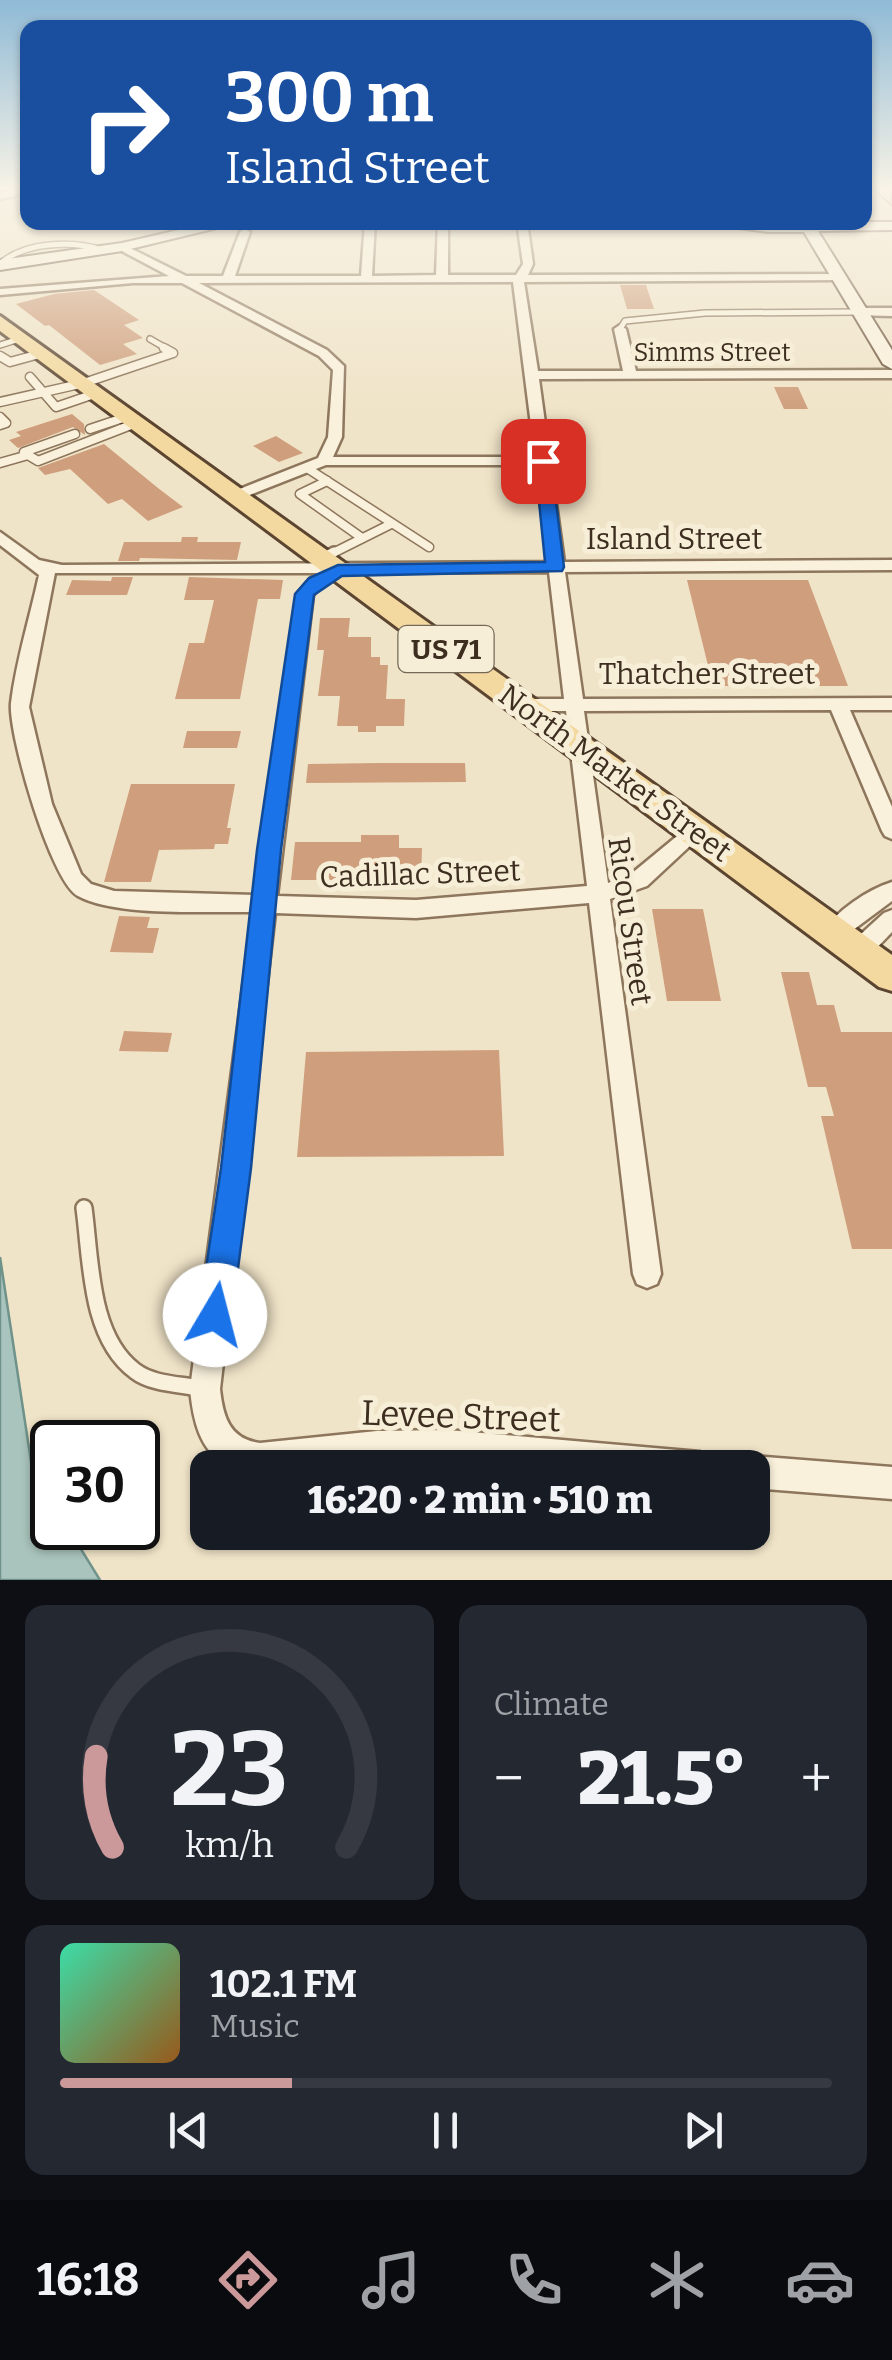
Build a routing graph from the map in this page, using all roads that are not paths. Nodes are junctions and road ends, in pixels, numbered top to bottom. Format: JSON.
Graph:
{"nodes":[{"id":1,"x":157,"y":264,"type":"edge"},
{"id":2,"x":232,"y":264,"type":"edge"},
{"id":3,"x":367,"y":264,"type":"edge"},
{"id":4,"x":442,"y":264,"type":"edge"},
{"id":5,"x":528,"y":264,"type":"edge"},
{"id":6,"x":830,"y":264,"type":"edge"},
{"id":7,"x":838,"y":277,"type":"junction"},
{"id":8,"x":366,"y":278,"type":"junction"},
{"id":9,"x":442,"y":278,"type":"junction"},
{"id":10,"x":520,"y":278,"type":"junction"},
{"id":11,"x":188,"y":279,"type":"junction"},
{"id":12,"x":228,"y":279,"type":"junction"},
{"id":13,"x":0,"y":292,"type":"edge"},
{"id":14,"x":860,"y":312,"type":"junction"},
{"id":15,"x":892,"y":312,"type":"edge"},
{"id":16,"x":620,"y":329,"type":"joint"},
{"id":17,"x":150,"y":339,"type":"dead end"},
{"id":18,"x":16,"y":348,"type":"edge"},
{"id":19,"x":892,"y":364,"type":"edge"},
{"id":20,"x":892,"y":374,"type":"edge"},
{"id":21,"x":532,"y":375,"type":"junction"},
{"id":22,"x":630,"y":375,"type":"junction"},
{"id":23,"x":91,"y":388,"type":"junction"},
{"id":24,"x":41,"y":394,"type":"junction"},
{"id":25,"x":0,"y":402,"type":"edge"},
{"id":26,"x":0,"y":416,"type":"edge"},
{"id":27,"x":133,"y":419,"type":"junction"},
{"id":28,"x":0,"y":425,"type":"edge"},
{"id":29,"x":90,"y":429,"type":"dead end"},
{"id":30,"x":75,"y":434,"type":"dead end"},
{"id":31,"x":28,"y":455,"type":"junction"},
{"id":32,"x":324,"y":461,"type":"junction"},
{"id":33,"x":543,"y":461,"type":"junction"},
{"id":34,"x":0,"y":463,"type":"edge"},
{"id":35,"x":307,"y":468,"type":"junction"},
{"id":36,"x":328,"y":481,"type":"junction"},
{"id":37,"x":236,"y":495,"type":"junction"},
{"id":38,"x":348,"y":495,"type":"junction"},
{"id":39,"x":336,"y":500,"type":"dead end"},
{"id":40,"x":362,"y":504,"type":"junction"},
{"id":41,"x":352,"y":509,"type":"dead end"},
{"id":42,"x":391,"y":524,"type":"junction"},
{"id":43,"x":0,"y":537,"type":"edge"},
{"id":44,"x":362,"y":538,"type":"junction"},
{"id":45,"x":428,"y":548,"type":"dead end"},
{"id":46,"x":36,"y":564,"type":"junction"},
{"id":47,"x":330,"y":564,"type":"junction"},
{"id":48,"x":892,"y":565,"type":"edge"},
{"id":49,"x":555,"y":567,"type":"junction"},
{"id":50,"x":572,"y":704,"type":"junction"},
{"id":51,"x":838,"y":704,"type":"junction"},
{"id":52,"x":892,"y":704,"type":"edge"},
{"id":53,"x":522,"y":705,"type":"junction"},
{"id":54,"x":577,"y":746,"type":"junction"},
{"id":55,"x":892,"y":831,"type":"edge"},
{"id":56,"x":695,"y":832,"type":"junction"},
{"id":57,"x":892,"y":890,"type":"edge"},
{"id":58,"x":596,"y":894,"type":"junction"},
{"id":59,"x":264,"y":905,"type":"junction"},
{"id":60,"x":892,"y":919,"type":"edge"},
{"id":61,"x":833,"y":933,"type":"junction"},
{"id":62,"x":858,"y":950,"type":"junction"},
{"id":63,"x":892,"y":976,"type":"edge"},
{"id":64,"x":84,"y":1208,"type":"dead end"},
{"id":65,"x":647,"y":1274,"type":"dead end"},
{"id":66,"x":205,"y":1389,"type":"junction"},
{"id":67,"x":234,"y":1450,"type":"edge"},
{"id":68,"x":350,"y":1450,"type":"edge"},
{"id":69,"x":494,"y":1450,"type":"edge"},
{"id":70,"x":770,"y":1473,"type":"edge"},
{"id":71,"x":892,"y":1483,"type":"edge"}],
"edges":[{"from":1,"to":11,"type":"street"},
{"from":2,"to":12,"type":"street"},
{"from":3,"to":8,"type":"street"},
{"from":4,"to":9,"type":"street"},
{"from":5,"to":10,"type":"street","name":"Ricou Street"},
{"from":6,"to":7,"type":"main road"},
{"from":7,"to":10,"type":"street"},
{"from":7,"to":14,"type":"main road"},
{"from":8,"to":9,"type":"street"},
{"from":8,"to":12,"type":"street"},
{"from":9,"to":10,"type":"street"},
{"from":10,"to":21,"type":"street","name":"Ricou Street"},
{"from":11,"to":12,"type":"street"},
{"from":11,"to":13,"type":"street"},
{"from":11,"to":32,"type":"street"},
{"from":14,"to":15,"type":"street"},
{"from":14,"to":16,"type":"lane"},
{"from":14,"to":19,"type":"main road"},
{"from":16,"to":22,"type":"street"},
{"from":17,"to":23,"type":"lane"},
{"from":18,"to":23,"type":"main road","name":"North Market Street","number":"US 71"},
{"from":18,"to":24,"type":"lane"},
{"from":20,"to":22,"type":"street","name":"Simms Street"},
{"from":21,"to":22,"type":"street","name":"Simms Street"},
{"from":21,"to":33,"type":"street","name":"Ricou Street"},
{"from":23,"to":24,"type":"lane"},
{"from":23,"to":24,"type":"lane"},
{"from":23,"to":27,"type":"main road","name":"North Market Street","number":"US 71"},
{"from":24,"to":25,"type":"lane"},
{"from":26,"to":28,"type":"lane"},
{"from":27,"to":29,"type":"lane"},
{"from":27,"to":31,"type":"lane"},
{"from":27,"to":37,"type":"main road","name":"North Market Street","number":"US 71"},
{"from":30,"to":31,"type":"lane"},
{"from":31,"to":34,"type":"lane"},
{"from":32,"to":33,"type":"street"},
{"from":32,"to":35,"type":"street"},
{"from":33,"to":49,"type":"street","name":"Ricou Street"},
{"from":35,"to":36,"type":"lane"},
{"from":35,"to":37,"type":"street"},
{"from":36,"to":38,"type":"lane"},
{"from":36,"to":44,"type":"lane"},
{"from":37,"to":47,"type":"main road","name":"North Market Street","number":"US 71"},
{"from":38,"to":39,"type":"lane"},
{"from":38,"to":40,"type":"lane"},
{"from":40,"to":41,"type":"lane"},
{"from":40,"to":42,"type":"lane"},
{"from":42,"to":44,"type":"lane"},
{"from":42,"to":45,"type":"lane"},
{"from":43,"to":46,"type":"street"},
{"from":44,"to":47,"type":"lane"},
{"from":46,"to":47,"type":"street","name":"Island Street"},
{"from":46,"to":59,"type":"street","name":"Cadillac Street"},
{"from":47,"to":49,"type":"street","name":"Island Street"},
{"from":47,"to":53,"type":"main road","name":"North Market Street","number":"US 71"},
{"from":47,"to":59,"type":"street"},
{"from":48,"to":49,"type":"street","name":"Island Street"},
{"from":49,"to":50,"type":"street","name":"Ricou Street"},
{"from":50,"to":51,"type":"street","name":"Thatcher Street"},
{"from":50,"to":53,"type":"street","name":"Thatcher Street"},
{"from":50,"to":54,"type":"street","name":"Ricou Street"},
{"from":51,"to":52,"type":"street","name":"Thatcher Street"},
{"from":51,"to":55,"type":"street"},
{"from":53,"to":54,"type":"main road","name":"North Market Street","number":"US 71"},
{"from":54,"to":56,"type":"main road","name":"North Market Street","number":"US 71"},
{"from":54,"to":58,"type":"street","name":"Ricou Street"},
{"from":56,"to":58,"type":"street","name":"Cadillac Street"},
{"from":56,"to":61,"type":"main road","name":"North Market Street","number":"US 71"},
{"from":57,"to":61,"type":"street"},
{"from":58,"to":59,"type":"street","name":"Cadillac Street"},
{"from":58,"to":65,"type":"street","name":"Ricou Street"},
{"from":59,"to":66,"type":"street"},
{"from":60,"to":62,"type":"street"},
{"from":61,"to":62,"type":"main road","name":"North Market Street","number":"US 71"},
{"from":62,"to":63,"type":"main road","name":"North Market Street","number":"US 71"},
{"from":64,"to":66,"type":"lane"},
{"from":66,"to":67,"type":"street","name":"Levee Street"},
{"from":68,"to":69,"type":"street","name":"Levee Street"},
{"from":70,"to":71,"type":"street"}]}
